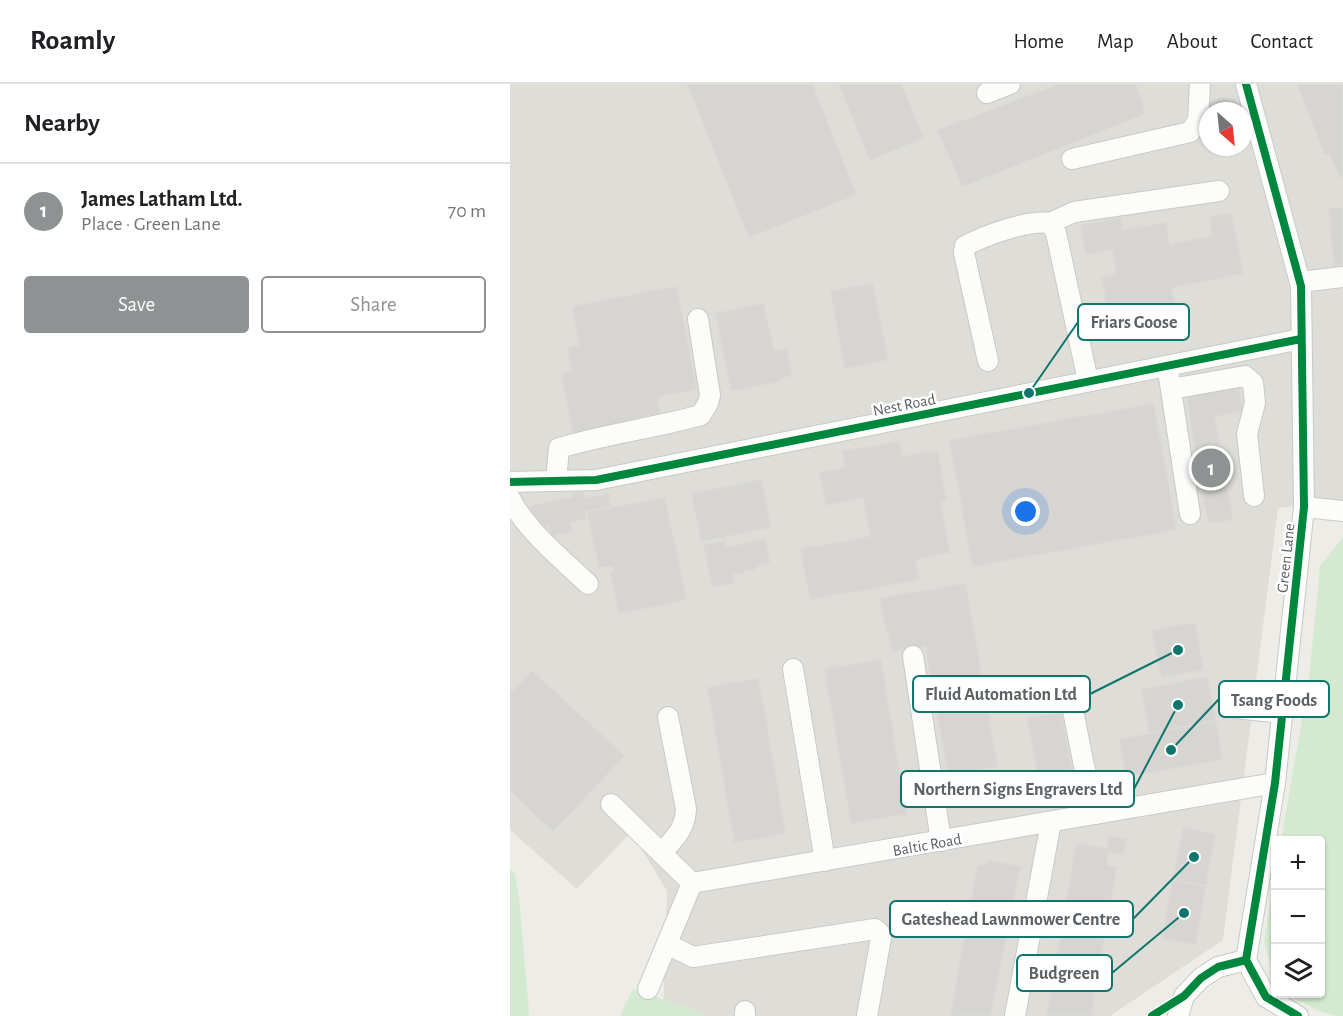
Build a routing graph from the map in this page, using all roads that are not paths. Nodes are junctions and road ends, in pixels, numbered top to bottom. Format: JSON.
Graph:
{"nodes":[{"id":1,"x":1010,"y":84,"type":"edge"},
{"id":2,"x":1200,"y":84,"type":"edge"},
{"id":3,"x":1246,"y":84,"type":"edge"},
{"id":4,"x":987,"y":93,"type":"dead end"},
{"id":5,"x":1072,"y":159,"type":"dead end"},
{"id":6,"x":1219,"y":191,"type":"dead end"},
{"id":7,"x":1050,"y":223,"type":"junction"},
{"id":8,"x":1343,"y":277,"type":"edge"},
{"id":9,"x":1300,"y":282,"type":"junction"},
{"id":10,"x":698,"y":319,"type":"dead end"},
{"id":11,"x":1301,"y":339,"type":"junction"},
{"id":12,"x":988,"y":361,"type":"dead end"},
{"id":13,"x":1167,"y":366,"type":"junction"},
{"id":14,"x":1088,"y":381,"type":"junction"},
{"id":15,"x":1171,"y":389,"type":"junction"},
{"id":16,"x":556,"y":481,"type":"junction"},
{"id":17,"x":510,"y":482,"type":"edge"},
{"id":18,"x":1254,"y":496,"type":"dead end"},
{"id":19,"x":510,"y":498,"type":"edge"},
{"id":20,"x":1304,"y":507,"type":"junction"},
{"id":21,"x":1343,"y":511,"type":"edge"},
{"id":22,"x":1190,"y":514,"type":"dead end"},
{"id":23,"x":588,"y":584,"type":"dead end"},
{"id":24,"x":913,"y":656,"type":"dead end"},
{"id":25,"x":793,"y":669,"type":"dead end"},
{"id":26,"x":1068,"y":690,"type":"dead end"},
{"id":27,"x":1236,"y":708,"type":"dead end"},
{"id":28,"x":1282,"y":713,"type":"junction"},
{"id":29,"x":668,"y":717,"type":"dead end"},
{"id":30,"x":1275,"y":783,"type":"junction"},
{"id":31,"x":611,"y":804,"type":"dead end"},
{"id":32,"x":1096,"y":814,"type":"junction"},
{"id":33,"x":1051,"y":822,"type":"junction"},
{"id":34,"x":941,"y":841,"type":"junction"},
{"id":35,"x":655,"y":848,"type":"junction"},
{"id":36,"x":825,"y":861,"type":"junction"},
{"id":37,"x":692,"y":884,"type":"junction"},
{"id":38,"x":667,"y":944,"type":"junction"},
{"id":39,"x":1246,"y":960,"type":"junction"},
{"id":40,"x":648,"y":989,"type":"dead end"},
{"id":41,"x":867,"y":1016,"type":"edge"},
{"id":42,"x":1015,"y":1016,"type":"edge"},
{"id":43,"x":1178,"y":1016,"type":"edge"},
{"id":44,"x":1298,"y":1016,"type":"edge"}],
"edges":[{"from":1,"to":4,"type":"street"},
{"from":2,"to":5,"type":"street"},
{"from":3,"to":9,"type":"street","name":"Green Lane"},
{"from":6,"to":7,"type":"street"},
{"from":7,"to":12,"type":"street"},
{"from":7,"to":14,"type":"street"},
{"from":8,"to":9,"type":"street"},
{"from":9,"to":11,"type":"street","name":"Green Lane"},
{"from":10,"to":16,"type":"street"},
{"from":11,"to":13,"type":"street","name":"Nest Road"},
{"from":11,"to":20,"type":"street","name":"Green Lane"},
{"from":13,"to":14,"type":"street","name":"Nest Road"},
{"from":13,"to":15,"type":"street"},
{"from":14,"to":16,"type":"street","name":"Nest Road"},
{"from":15,"to":18,"type":"street"},
{"from":15,"to":22,"type":"street"},
{"from":16,"to":17,"type":"street","name":"Nest Road"},
{"from":19,"to":23,"type":"street"},
{"from":20,"to":21,"type":"street"},
{"from":20,"to":28,"type":"street","name":"Green Lane"},
{"from":24,"to":34,"type":"street"},
{"from":25,"to":36,"type":"street"},
{"from":26,"to":32,"type":"street"},
{"from":27,"to":28,"type":"street"},
{"from":28,"to":30,"type":"street","name":"Green Lane"},
{"from":29,"to":35,"type":"street"},
{"from":30,"to":32,"type":"street","name":"Baltic Road"},
{"from":30,"to":39,"type":"street","name":"Green Lane"},
{"from":31,"to":35,"type":"street"},
{"from":32,"to":33,"type":"street","name":"Baltic Road"},
{"from":33,"to":34,"type":"street","name":"Baltic Road"},
{"from":33,"to":42,"type":"street"},
{"from":34,"to":36,"type":"street","name":"Baltic Road"},
{"from":35,"to":37,"type":"street"},
{"from":36,"to":37,"type":"street","name":"Baltic Road"},
{"from":37,"to":38,"type":"street"},
{"from":38,"to":40,"type":"street"},
{"from":38,"to":41,"type":"street"},
{"from":39,"to":43,"type":"street"},
{"from":39,"to":44,"type":"street"}]}
